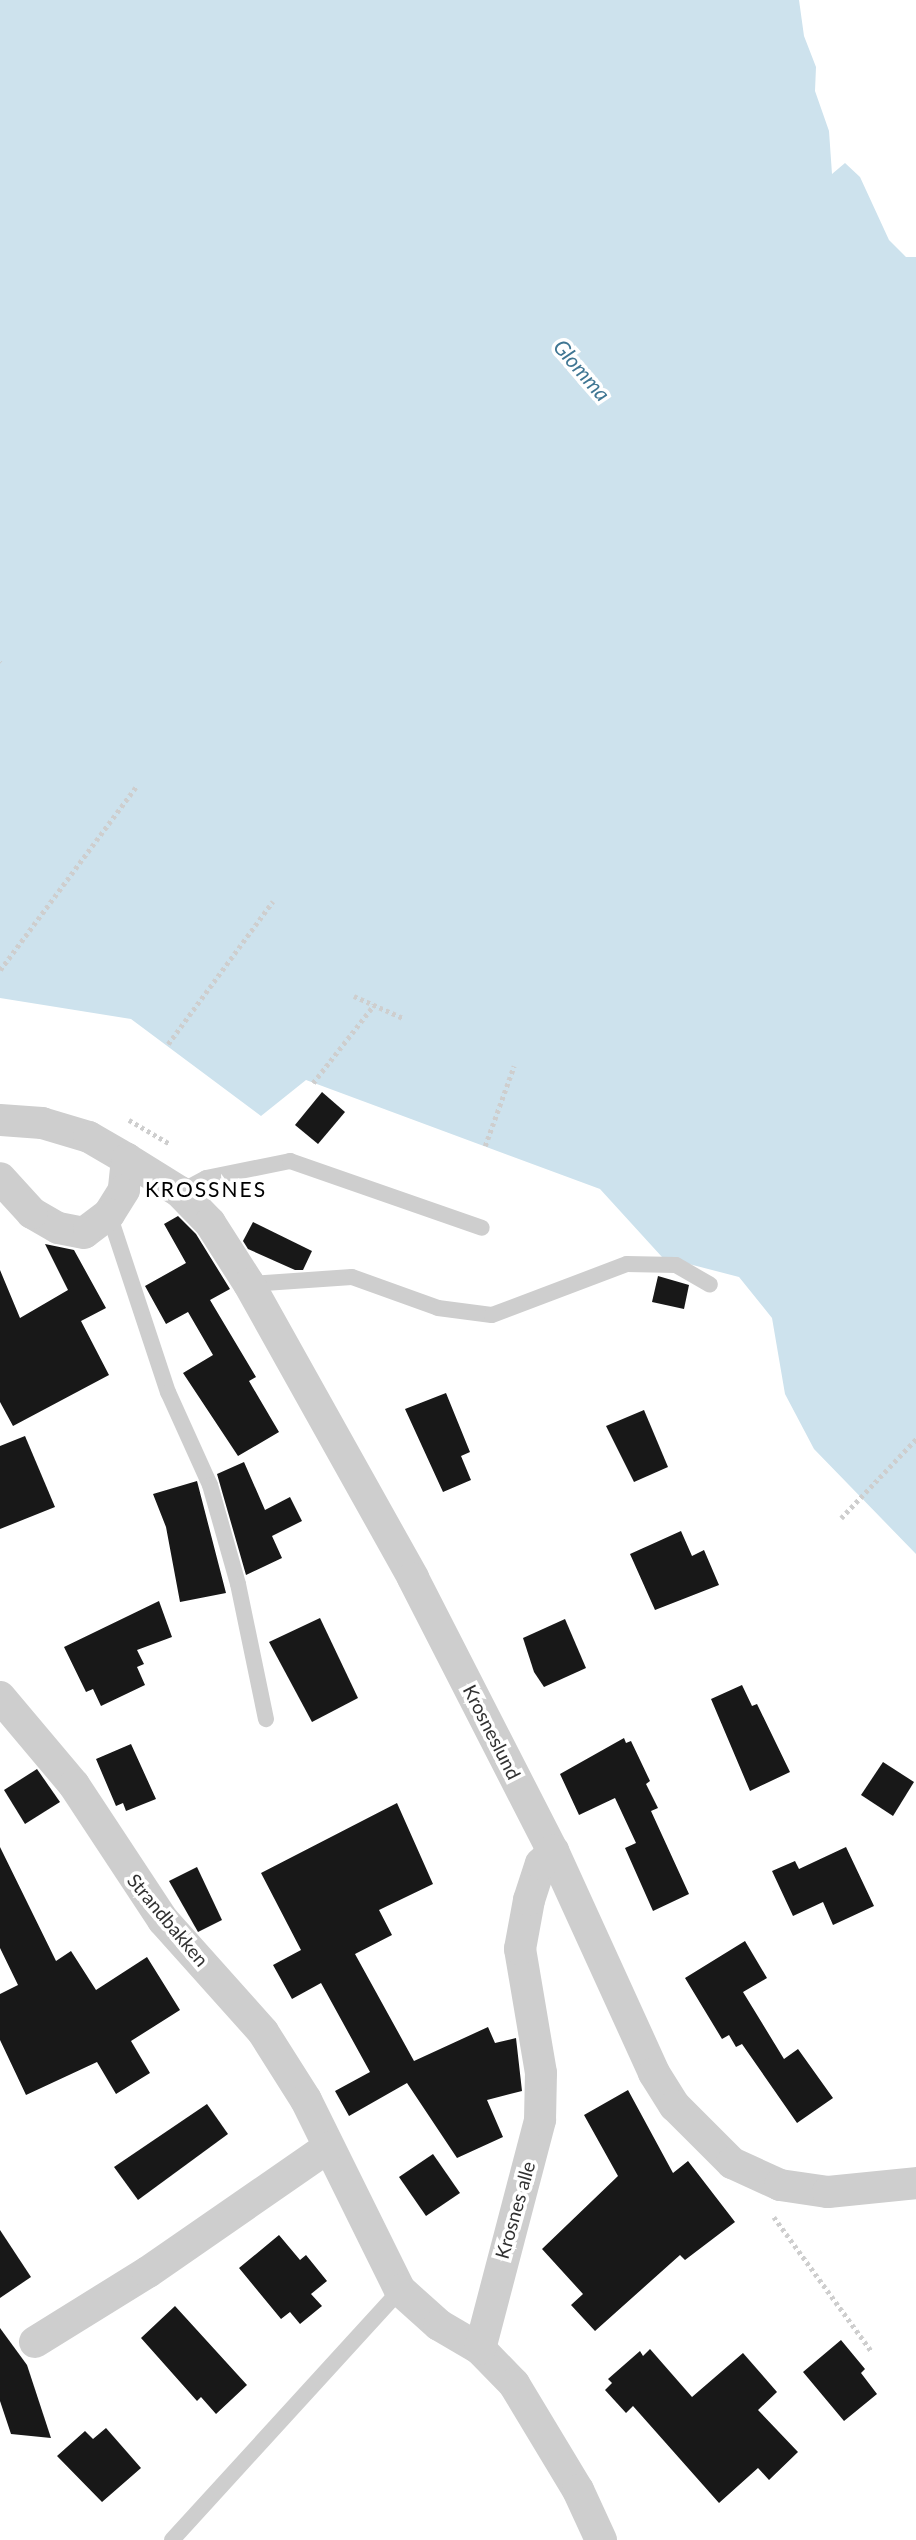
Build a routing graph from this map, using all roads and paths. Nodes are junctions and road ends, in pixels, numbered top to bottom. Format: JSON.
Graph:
{"nodes":[{"id":1,"x":136,"y":787,"type":"dead end"},
{"id":2,"x":273,"y":901,"type":"dead end"},
{"id":3,"x":0,"y":970,"type":"edge"},
{"id":4,"x":354,"y":996,"type":"dead end"},
{"id":5,"x":374,"y":1005,"type":"junction"},
{"id":6,"x":403,"y":1018,"type":"dead end"},
{"id":7,"x":168,"y":1044,"type":"dead end"},
{"id":8,"x":514,"y":1066,"type":"dead end"},
{"id":9,"x":313,"y":1083,"type":"dead end"},
{"id":10,"x":0,"y":1120,"type":"edge"},
{"id":11,"x":485,"y":1146,"type":"dead end"},
{"id":12,"x":127,"y":1159,"type":"junction"},
{"id":13,"x":0,"y":1178,"type":"edge"},
{"id":14,"x":180,"y":1192,"type":"junction"},
{"id":15,"x":109,"y":1214,"type":"junction"},
{"id":16,"x":482,"y":1228,"type":"dead end"},
{"id":17,"x":248,"y":1284,"type":"junction"},
{"id":18,"x":710,"y":1285,"type":"dead end"},
{"id":19,"x":916,"y":1439,"type":"edge"},
{"id":20,"x":841,"y":1518,"type":"dead end"},
{"id":21,"x":0,"y":1697,"type":"edge"},
{"id":22,"x":266,"y":1719,"type":"dead end"},
{"id":23,"x":553,"y":1852,"type":"junction"},
{"id":24,"x":327,"y":2148,"type":"junction"},
{"id":25,"x":916,"y":2183,"type":"edge"},
{"id":26,"x":780,"y":2185,"type":"junction"},
{"id":27,"x":400,"y":2290,"type":"junction"},
{"id":28,"x":35,"y":2342,"type":"dead end"},
{"id":29,"x":480,"y":2349,"type":"junction"},
{"id":30,"x":872,"y":2352,"type":"dead end"},
{"id":31,"x":172,"y":2540,"type":"edge"},
{"id":32,"x":601,"y":2540,"type":"edge"}],
"edges":[{"from":1,"to":3,"type":"path"},
{"from":2,"to":7,"type":"path"},
{"from":4,"to":5,"type":"path"},
{"from":5,"to":6,"type":"path"},
{"from":5,"to":9,"type":"path"},
{"from":8,"to":11,"type":"path"},
{"from":10,"to":12,"type":"street","name":"Krosneslund"},
{"from":12,"to":14,"type":"street","name":"Krosneslund"},
{"from":12,"to":15,"type":"street"},
{"from":13,"to":15,"type":"street"},
{"from":14,"to":16,"type":"lane"},
{"from":14,"to":17,"type":"street","name":"Krosneslund"},
{"from":15,"to":22,"type":"lane"},
{"from":17,"to":18,"type":"lane"},
{"from":17,"to":23,"type":"street","name":"Krosneslund"},
{"from":19,"to":20,"type":"path"},
{"from":21,"to":24,"type":"street","name":"Strandbakken"},
{"from":23,"to":26,"type":"street","name":"Krosneslund"},
{"from":23,"to":29,"type":"street","name":"Krosnes alle"},
{"from":24,"to":27,"type":"street","name":"Strandbakken"},
{"from":24,"to":28,"type":"street"},
{"from":25,"to":26,"type":"street","name":"Krosneslund"},
{"from":26,"to":30,"type":"path"},
{"from":27,"to":29,"type":"street","name":"Strandbakken"},
{"from":27,"to":31,"type":"lane"},
{"from":29,"to":32,"type":"street"}]}
